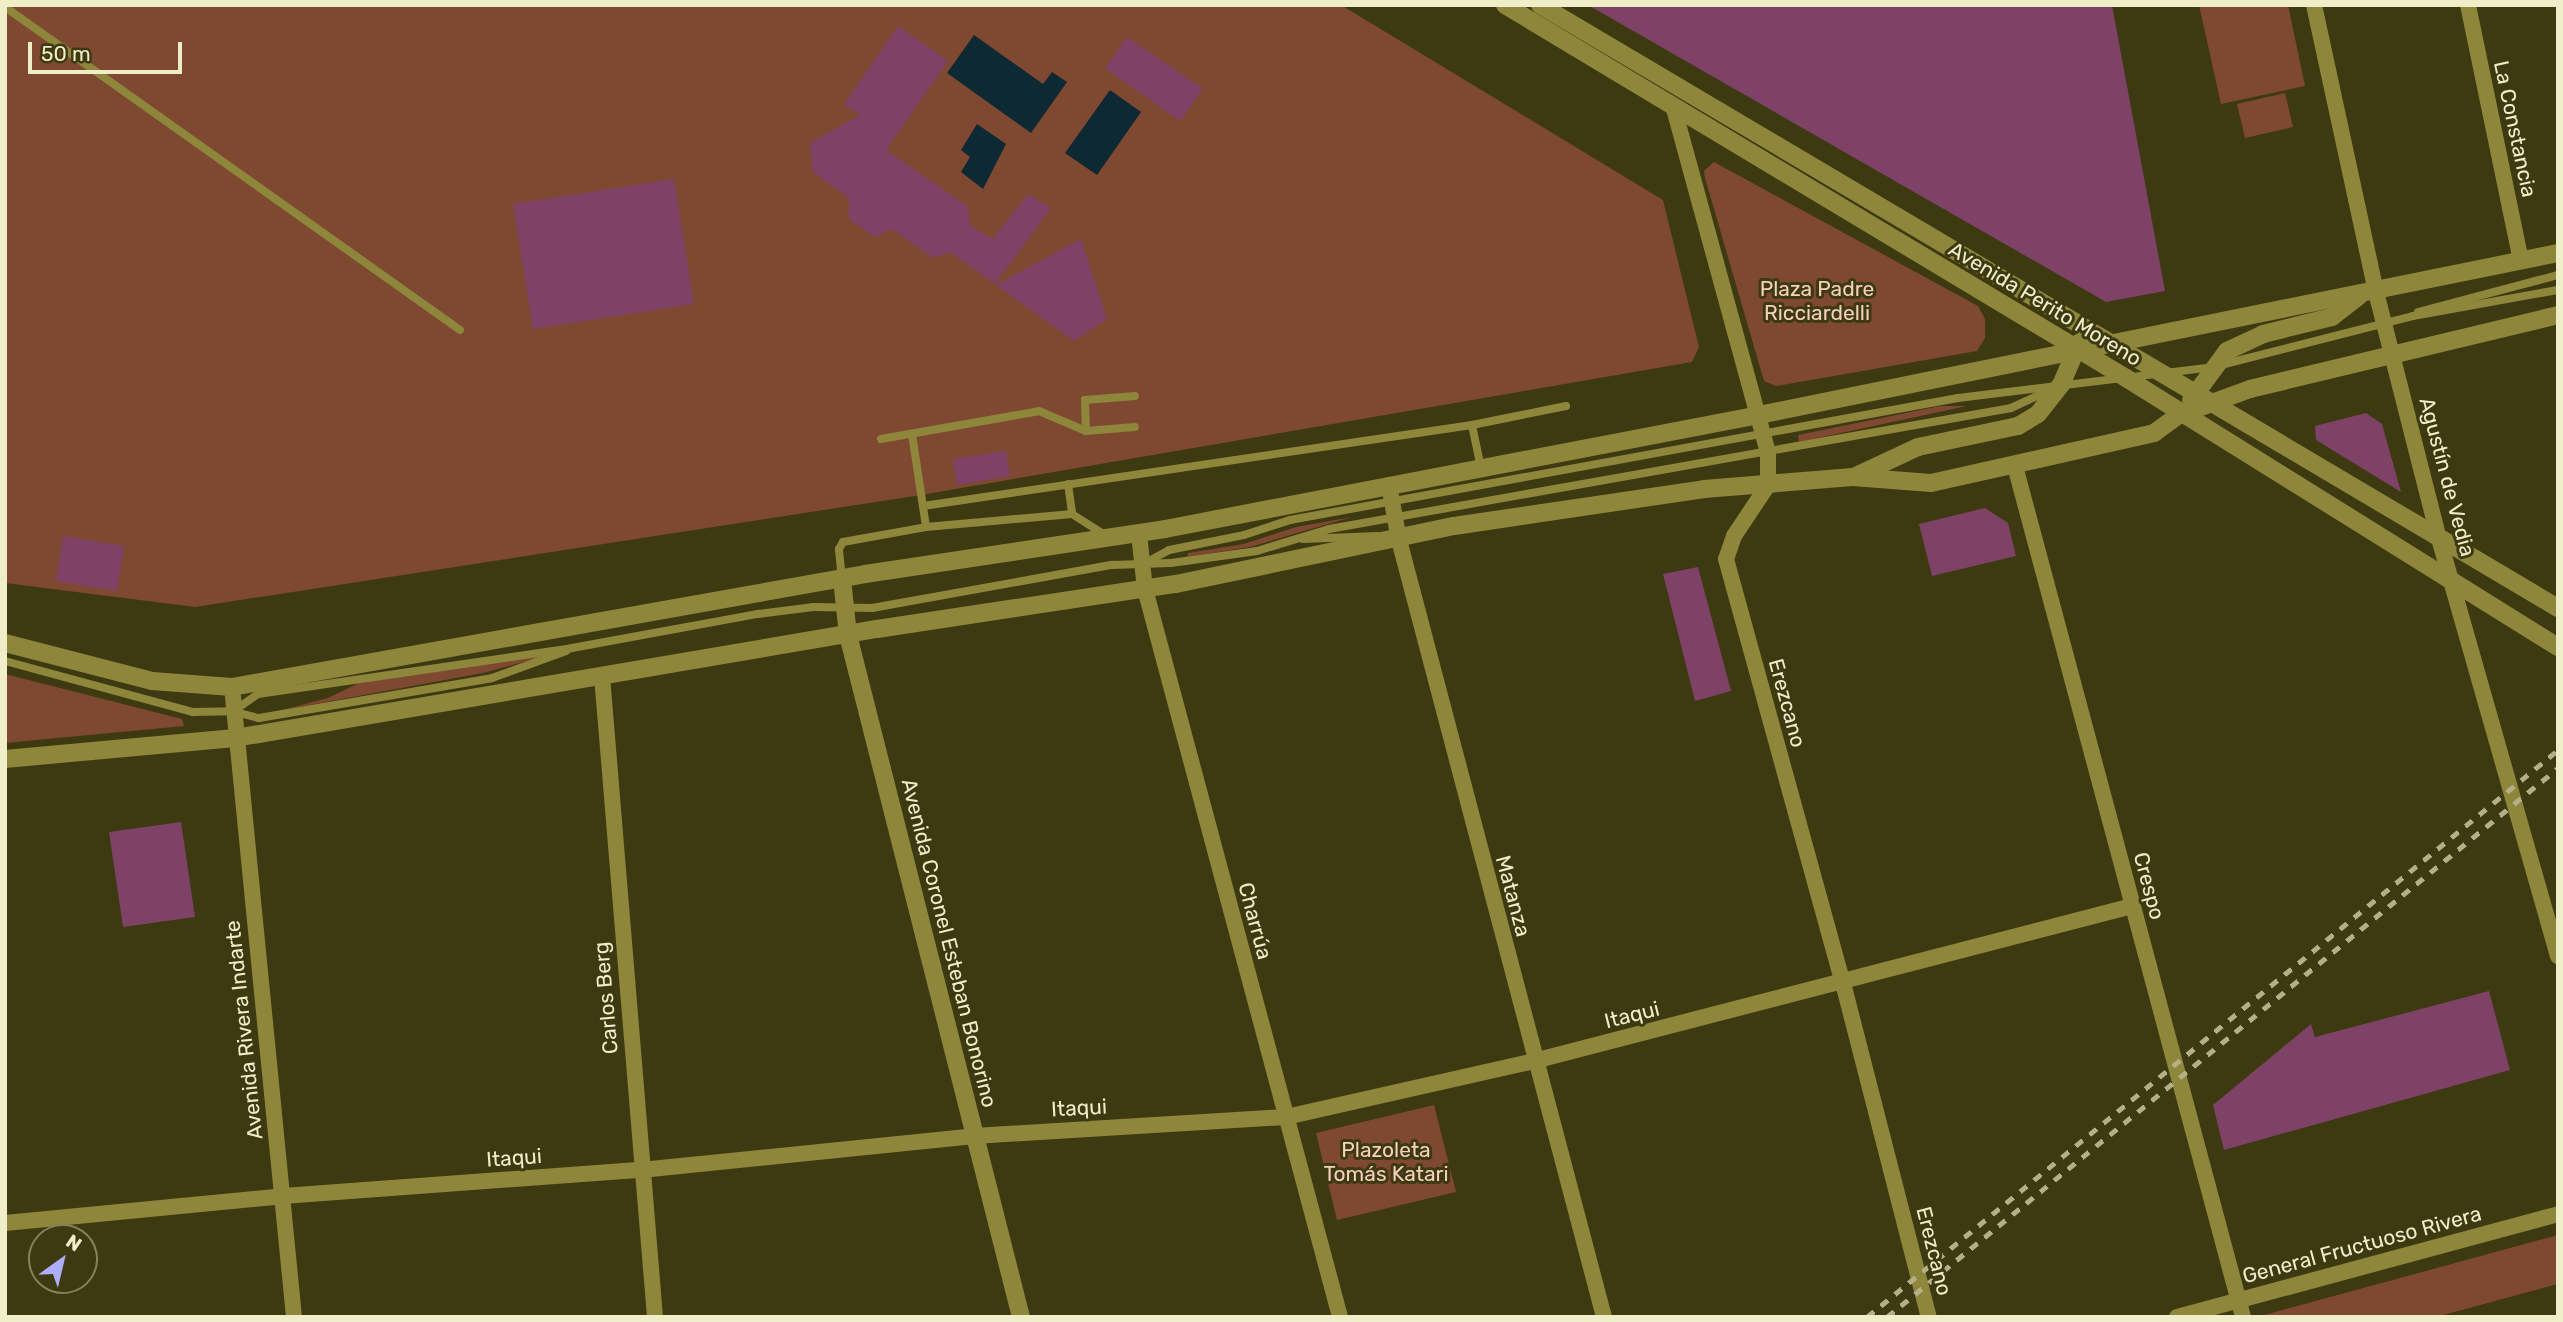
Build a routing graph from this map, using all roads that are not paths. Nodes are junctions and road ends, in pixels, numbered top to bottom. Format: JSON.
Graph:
{"nodes":[{"id":1,"x":1505,"y":5,"type":"edge"},
{"id":2,"x":1540,"y":5,"type":"edge"},
{"id":3,"x":2314,"y":5,"type":"edge"},
{"id":4,"x":2469,"y":5,"type":"edge"},
{"id":5,"x":5,"y":7,"type":"edge"},
{"id":6,"x":1561,"y":10,"type":"edge"},
{"id":7,"x":1674,"y":109,"type":"junction"},
{"id":8,"x":2558,"y":253,"type":"edge"},
{"id":9,"x":2521,"y":261,"type":"junction"},
{"id":10,"x":2558,"y":275,"type":"edge"},
{"id":11,"x":2558,"y":290,"type":"edge"},
{"id":12,"x":2369,"y":293,"type":"junction"},
{"id":13,"x":2558,"y":314,"type":"edge"},
{"id":14,"x":2413,"y":316,"type":"junction"},
{"id":15,"x":2385,"y":325,"type":"junction"},
{"id":16,"x":2082,"y":326,"type":"junction"},
{"id":17,"x":460,"y":330,"type":"dead end"},
{"id":18,"x":2113,"y":343,"type":"junction"},
{"id":19,"x":2078,"y":349,"type":"junction"},
{"id":20,"x":2393,"y":352,"type":"junction"},
{"id":21,"x":2213,"y":368,"type":"junction"},
{"id":22,"x":2166,"y":375,"type":"junction"},
{"id":23,"x":2126,"y":378,"type":"junction"},
{"id":24,"x":2062,"y":385,"type":"junction"},
{"id":25,"x":2197,"y":393,"type":"junction"},
{"id":26,"x":1135,"y":396,"type":"dead end"},
{"id":27,"x":2213,"y":402,"type":"junction"},
{"id":28,"x":1566,"y":406,"type":"dead end"},
{"id":29,"x":1759,"y":415,"type":"junction"},
{"id":30,"x":2179,"y":415,"type":"junction"},
{"id":31,"x":1472,"y":425,"type":"junction"},
{"id":32,"x":1135,"y":427,"type":"dead end"},
{"id":33,"x":1086,"y":431,"type":"junction"},
{"id":34,"x":1764,"y":433,"type":"junction"},
{"id":35,"x":912,"y":434,"type":"junction"},
{"id":36,"x":881,"y":439,"type":"dead end"},
{"id":37,"x":1768,"y":453,"type":"junction"},
{"id":38,"x":2015,"y":466,"type":"junction"},
{"id":39,"x":1481,"y":468,"type":"junction"},
{"id":40,"x":1853,"y":477,"type":"junction"},
{"id":41,"x":1068,"y":484,"type":"junction"},
{"id":42,"x":1768,"y":485,"type":"junction"},
{"id":43,"x":1392,"y":502,"type":"junction"},
{"id":44,"x":923,"y":506,"type":"junction"},
{"id":45,"x":1072,"y":514,"type":"junction"},
{"id":46,"x":926,"y":527,"type":"junction"},
{"id":47,"x":1139,"y":534,"type":"junction"},
{"id":48,"x":2438,"y":535,"type":"junction"},
{"id":49,"x":1110,"y":538,"type":"junction"},
{"id":50,"x":1296,"y":539,"type":"junction"},
{"id":51,"x":1399,"y":540,"type":"junction"},
{"id":52,"x":1143,"y":564,"type":"junction"},
{"id":53,"x":842,"y":579,"type":"junction"},
{"id":54,"x":2454,"y":583,"type":"junction"},
{"id":55,"x":1145,"y":589,"type":"junction"},
{"id":56,"x":845,"y":606,"type":"junction"},
{"id":57,"x":2558,"y":608,"type":"edge"},
{"id":58,"x":848,"y":635,"type":"junction"},
{"id":59,"x":5,"y":643,"type":"edge"},
{"id":60,"x":2558,"y":647,"type":"edge"},
{"id":61,"x":572,"y":648,"type":"junction"},
{"id":62,"x":5,"y":661,"type":"edge"},
{"id":63,"x":602,"y":676,"type":"junction"},
{"id":64,"x":232,"y":687,"type":"junction"},
{"id":65,"x":232,"y":711,"type":"junction"},
{"id":66,"x":276,"y":717,"type":"junction"},
{"id":67,"x":234,"y":738,"type":"junction"},
{"id":68,"x":5,"y":759,"type":"edge"},
{"id":69,"x":2133,"y":906,"type":"junction"},
{"id":70,"x":2558,"y":956,"type":"edge"},
{"id":71,"x":1843,"y":983,"type":"junction"},
{"id":72,"x":1534,"y":1061,"type":"junction"},
{"id":73,"x":1286,"y":1117,"type":"junction"},
{"id":74,"x":974,"y":1136,"type":"junction"},
{"id":75,"x":641,"y":1170,"type":"junction"},
{"id":76,"x":283,"y":1196,"type":"junction"},
{"id":77,"x":2558,"y":1214,"type":"edge"},
{"id":78,"x":5,"y":1223,"type":"edge"},
{"id":79,"x":2239,"y":1300,"type":"junction"},
{"id":80,"x":294,"y":1317,"type":"edge"},
{"id":81,"x":655,"y":1317,"type":"edge"},
{"id":82,"x":1021,"y":1317,"type":"edge"},
{"id":83,"x":1340,"y":1317,"type":"edge"},
{"id":84,"x":1604,"y":1317,"type":"edge"},
{"id":85,"x":1929,"y":1317,"type":"edge"},
{"id":86,"x":2177,"y":1317,"type":"edge"},
{"id":87,"x":2243,"y":1317,"type":"edge"}],
"edges":[{"from":1,"to":7,"type":"main road","name":"Avenida Perito Moreno"},
{"from":2,"to":6,"type":"main road","name":"Avenida Perito Moreno"},
{"from":3,"to":12,"type":"street","name":"Agustín de Vedia"},
{"from":4,"to":9,"type":"street","name":"La Constancia"},
{"from":5,"to":17,"type":"lane"},
{"from":6,"to":16,"type":"main road","name":"Avenida Perito Moreno"},
{"from":7,"to":19,"type":"main road","name":"Avenida Perito Moreno"},
{"from":7,"to":29,"type":"street"},
{"from":8,"to":9,"type":"main road"},
{"from":9,"to":12,"type":"main road"},
{"from":10,"to":14,"type":"lane"},
{"from":11,"to":14,"type":"lane"},
{"from":12,"to":15,"type":"street","name":"Agustín de Vedia"},
{"from":12,"to":18,"type":"main road"},
{"from":12,"to":21,"type":"main road"},
{"from":13,"to":20,"type":"main road"},
{"from":14,"to":15,"type":"lane"},
{"from":15,"to":20,"type":"street","name":"Agustín de Vedia"},
{"from":15,"to":21,"type":"lane"},
{"from":16,"to":18,"type":"main road","name":"Avenida Perito Moreno"},
{"from":16,"to":19,"type":"main road"},
{"from":18,"to":19,"type":"main road"},
{"from":18,"to":22,"type":"main road","name":"Avenida Perito Moreno"},
{"from":19,"to":23,"type":"main road","name":"Avenida Perito Moreno"},
{"from":19,"to":24,"type":"main road"},
{"from":19,"to":29,"type":"main road"},
{"from":20,"to":27,"type":"main road"},
{"from":20,"to":48,"type":"street","name":"Agustín de Vedia"},
{"from":21,"to":22,"type":"lane"},
{"from":21,"to":25,"type":"main road"},
{"from":22,"to":23,"type":"lane"},
{"from":22,"to":25,"type":"main road","name":"Avenida Perito Moreno"},
{"from":23,"to":24,"type":"lane"},
{"from":23,"to":30,"type":"main road","name":"Avenida Perito Moreno"},
{"from":24,"to":34,"type":"lane"},
{"from":24,"to":37,"type":"lane"},
{"from":24,"to":40,"type":"main road"},
{"from":25,"to":27,"type":"main road","name":"Avenida Perito Moreno"},
{"from":25,"to":30,"type":"main road"},
{"from":26,"to":33,"type":"lane"},
{"from":27,"to":30,"type":"main road"},
{"from":27,"to":48,"type":"main road","name":"Avenida Perito Moreno"},
{"from":28,"to":31,"type":"lane"},
{"from":29,"to":34,"type":"street"},
{"from":29,"to":39,"type":"main road"},
{"from":30,"to":38,"type":"main road"},
{"from":30,"to":54,"type":"main road","name":"Avenida Perito Moreno"},
{"from":31,"to":39,"type":"lane"},
{"from":31,"to":41,"type":"lane"},
{"from":32,"to":33,"type":"lane"},
{"from":33,"to":35,"type":"lane"},
{"from":34,"to":37,"type":"street"},
{"from":34,"to":43,"type":"lane"},
{"from":35,"to":36,"type":"lane"},
{"from":35,"to":44,"type":"lane"},
{"from":37,"to":42,"type":"street"},
{"from":37,"to":43,"type":"lane"},
{"from":38,"to":40,"type":"main road"},
{"from":38,"to":69,"type":"street","name":"Crespo"},
{"from":39,"to":43,"type":"main road"},
{"from":40,"to":42,"type":"main road"},
{"from":41,"to":44,"type":"lane"},
{"from":41,"to":45,"type":"lane"},
{"from":42,"to":51,"type":"main road"},
{"from":42,"to":71,"type":"street","name":"Erezcano"},
{"from":43,"to":47,"type":"main road"},
{"from":43,"to":50,"type":"lane"},
{"from":43,"to":51,"type":"street","name":"Matanza"},
{"from":43,"to":52,"type":"lane"},
{"from":44,"to":46,"type":"lane"},
{"from":45,"to":46,"type":"lane"},
{"from":45,"to":49,"type":"lane"},
{"from":46,"to":53,"type":"lane"},
{"from":47,"to":49,"type":"main road"},
{"from":47,"to":52,"type":"street","name":"Charrúa"},
{"from":48,"to":54,"type":"street","name":"Agustín de Vedia"},
{"from":48,"to":57,"type":"main road","name":"Avenida Perito Moreno"},
{"from":49,"to":53,"type":"main road"},
{"from":50,"to":51,"type":"lane"},
{"from":50,"to":52,"type":"lane"},
{"from":51,"to":55,"type":"main road"},
{"from":51,"to":72,"type":"street","name":"Matanza"},
{"from":52,"to":55,"type":"street","name":"Charrúa"},
{"from":52,"to":56,"type":"lane"},
{"from":53,"to":56,"type":"main road","name":"Avenida Coronel Esteban Bonorino"},
{"from":53,"to":64,"type":"main road"},
{"from":54,"to":60,"type":"main road","name":"Avenida Perito Moreno"},
{"from":54,"to":70,"type":"street","name":"Agustín de Vedia"},
{"from":55,"to":58,"type":"main road"},
{"from":55,"to":73,"type":"street","name":"Charrúa"},
{"from":56,"to":58,"type":"main road","name":"Avenida Coronel Esteban Bonorino"},
{"from":56,"to":61,"type":"lane"},
{"from":58,"to":63,"type":"main road"},
{"from":58,"to":74,"type":"main road","name":"Avenida Coronel Esteban Bonorino"},
{"from":59,"to":64,"type":"main road"},
{"from":61,"to":65,"type":"lane"},
{"from":61,"to":66,"type":"lane"},
{"from":62,"to":65,"type":"lane"},
{"from":63,"to":67,"type":"main road"},
{"from":63,"to":75,"type":"street","name":"Carlos Berg"},
{"from":64,"to":65,"type":"street","name":"Avenida Rivera Indarte"},
{"from":65,"to":66,"type":"lane"},
{"from":65,"to":67,"type":"street","name":"Avenida Rivera Indarte"},
{"from":66,"to":67,"type":"lane"},
{"from":67,"to":68,"type":"main road"},
{"from":67,"to":76,"type":"street","name":"Avenida Rivera Indarte"},
{"from":69,"to":71,"type":"street","name":"Itaqui"},
{"from":69,"to":79,"type":"street","name":"Crespo"},
{"from":71,"to":72,"type":"street","name":"Itaqui"},
{"from":71,"to":85,"type":"street","name":"Erezcano"},
{"from":72,"to":73,"type":"street","name":"Itaqui"},
{"from":72,"to":84,"type":"street","name":"Matanza"},
{"from":73,"to":74,"type":"street","name":"Itaqui"},
{"from":73,"to":83,"type":"street","name":"Charrúa"},
{"from":74,"to":75,"type":"street","name":"Itaqui"},
{"from":74,"to":82,"type":"main road","name":"Avenida Coronel Esteban Bonorino"},
{"from":75,"to":76,"type":"street","name":"Itaqui"},
{"from":75,"to":81,"type":"street","name":"Carlos Berg"},
{"from":76,"to":78,"type":"street","name":"Itaqui"},
{"from":76,"to":80,"type":"street","name":"Avenida Rivera Indarte"},
{"from":77,"to":79,"type":"street","name":"General Fructuoso Rivera"},
{"from":79,"to":86,"type":"street","name":"General Fructuoso Rivera"},
{"from":79,"to":87,"type":"street","name":"Crespo"}]}
